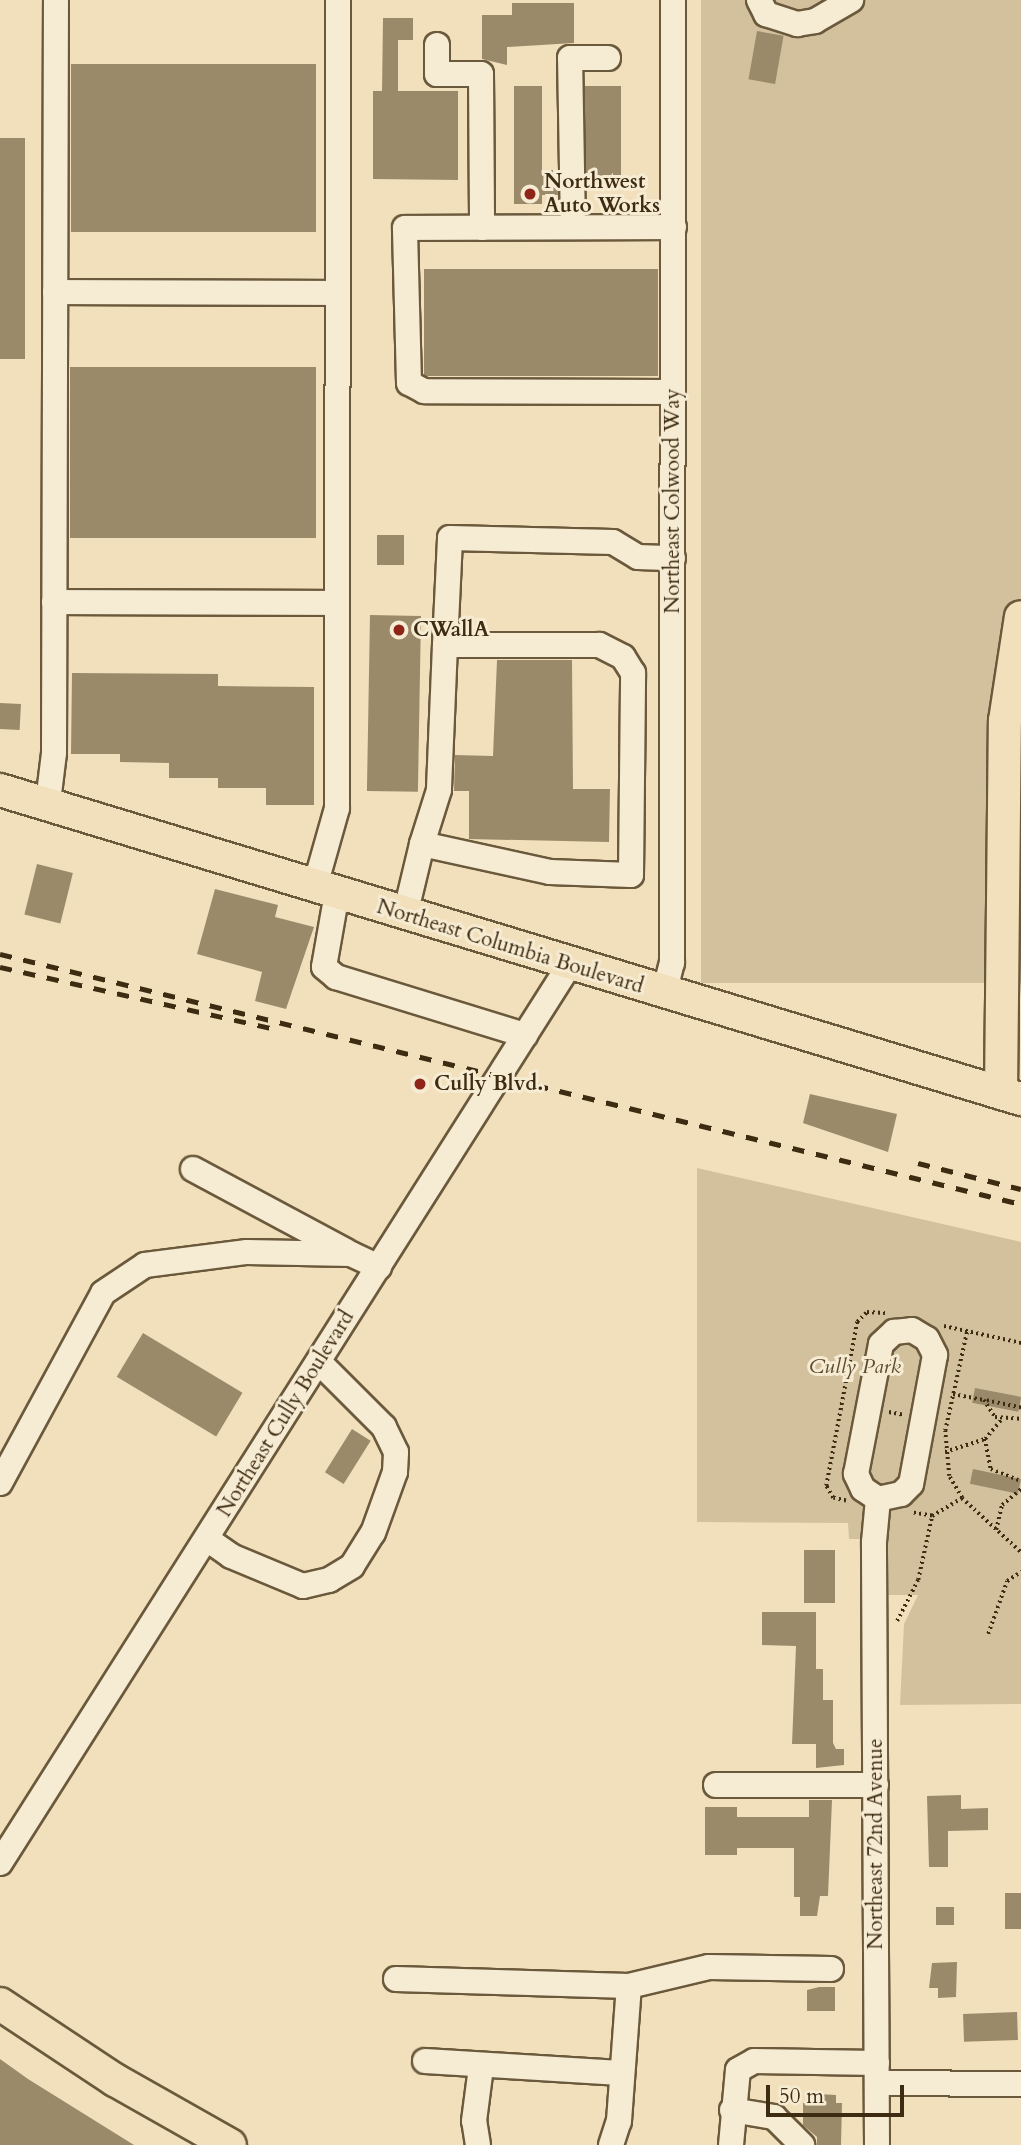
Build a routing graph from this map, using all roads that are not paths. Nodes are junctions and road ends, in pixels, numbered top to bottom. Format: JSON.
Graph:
{"nodes":[{"id":1,"x":56,"y":0,"type":"edge"},
{"id":2,"x":338,"y":0,"type":"edge"},
{"id":3,"x":759,"y":0,"type":"edge"},
{"id":4,"x":850,"y":0,"type":"edge"},
{"id":5,"x":673,"y":4,"type":"edge"},
{"id":6,"x":437,"y":45,"type":"dead end"},
{"id":7,"x":608,"y":58,"type":"dead end"},
{"id":8,"x":674,"y":227,"type":"junction"},
{"id":9,"x":482,"y":228,"type":"junction"},
{"id":10,"x":573,"y":228,"type":"junction"},
{"id":11,"x":55,"y":292,"type":"junction"},
{"id":12,"x":337,"y":293,"type":"junction"},
{"id":13,"x":673,"y":392,"type":"junction"},
{"id":14,"x":673,"y":558,"type":"junction"},
{"id":15,"x":54,"y":602,"type":"junction"},
{"id":16,"x":337,"y":603,"type":"junction"},
{"id":17,"x":1021,"y":617,"type":"edge"},
{"id":18,"x":444,"y":645,"type":"junction"},
{"id":19,"x":0,"y":790,"type":"edge"},
{"id":20,"x":48,"y":802,"type":"junction"},
{"id":21,"x":422,"y":844,"type":"junction"},
{"id":22,"x":326,"y":890,"type":"junction"},
{"id":23,"x":405,"y":915,"type":"junction"},
{"id":24,"x":570,"y":964,"type":"junction"},
{"id":25,"x":664,"y":994,"type":"junction"},
{"id":26,"x":525,"y":1035,"type":"junction"},
{"id":27,"x":1011,"y":1096,"type":"edge"},
{"id":28,"x":192,"y":1170,"type":"dead end"},
{"id":29,"x":351,"y":1254,"type":"junction"},
{"id":30,"x":379,"y":1267,"type":"junction"},
{"id":31,"x":319,"y":1362,"type":"junction"},
{"id":32,"x":0,"y":1483,"type":"edge"},
{"id":33,"x":878,"y":1499,"type":"junction"},
{"id":34,"x":207,"y":1539,"type":"junction"},
{"id":35,"x":716,"y":1785,"type":"dead end"},
{"id":36,"x":876,"y":1785,"type":"junction"},
{"id":37,"x":0,"y":1863,"type":"edge"},
{"id":38,"x":831,"y":1969,"type":"dead end"},
{"id":39,"x":396,"y":1979,"type":"dead end"},
{"id":40,"x":629,"y":1986,"type":"junction"},
{"id":41,"x":0,"y":2004,"type":"edge"},
{"id":42,"x":425,"y":2061,"type":"dead end"},
{"id":43,"x":481,"y":2067,"type":"junction"},
{"id":44,"x":621,"y":2073,"type":"junction"},
{"id":45,"x":877,"y":2073,"type":"junction"},
{"id":46,"x":1021,"y":2084,"type":"edge"},
{"id":47,"x":732,"y":2110,"type":"junction"},
{"id":48,"x":230,"y":2145,"type":"edge"},
{"id":49,"x":478,"y":2145,"type":"edge"},
{"id":50,"x":611,"y":2145,"type":"edge"},
{"id":51,"x":731,"y":2145,"type":"edge"},
{"id":52,"x":802,"y":2145,"type":"edge"},
{"id":53,"x":877,"y":2145,"type":"edge"}],
"edges":[{"from":1,"to":11,"type":"street"},
{"from":2,"to":12,"type":"street"},
{"from":3,"to":4,"type":"street"},
{"from":5,"to":8,"type":"street","name":"Northeast Colwood Way"},
{"from":6,"to":9,"type":"street"},
{"from":7,"to":10,"type":"street"},
{"from":8,"to":10,"type":"street"},
{"from":8,"to":13,"type":"street","name":"Northeast Colwood Way"},
{"from":9,"to":10,"type":"street"},
{"from":9,"to":13,"type":"street"},
{"from":11,"to":12,"type":"street"},
{"from":11,"to":15,"type":"street"},
{"from":12,"to":16,"type":"street"},
{"from":13,"to":14,"type":"street","name":"Northeast Colwood Way"},
{"from":14,"to":18,"type":"street"},
{"from":14,"to":25,"type":"street","name":"Northeast Colwood Way"},
{"from":15,"to":16,"type":"street"},
{"from":15,"to":20,"type":"street"},
{"from":16,"to":22,"type":"street"},
{"from":17,"to":27,"type":"main road"},
{"from":18,"to":21,"type":"street"},
{"from":18,"to":21,"type":"street"},
{"from":19,"to":20,"type":"main road","name":"Northeast Columbia Boulevard"},
{"from":20,"to":22,"type":"main road","name":"Northeast Columbia Boulevard"},
{"from":21,"to":23,"type":"street"},
{"from":22,"to":23,"type":"main road","name":"Northeast Columbia Boulevard"},
{"from":22,"to":26,"type":"street"},
{"from":23,"to":24,"type":"main road","name":"Northeast Columbia Boulevard"},
{"from":24,"to":25,"type":"main road","name":"Northeast Columbia Boulevard"},
{"from":24,"to":26,"type":"street","name":"Northeast Cully Boulevard"},
{"from":25,"to":27,"type":"main road","name":"Northeast Columbia Boulevard"},
{"from":26,"to":30,"type":"street","name":"Northeast Cully Boulevard"},
{"from":28,"to":29,"type":"street"},
{"from":29,"to":30,"type":"street"},
{"from":29,"to":32,"type":"street"},
{"from":30,"to":31,"type":"street","name":"Northeast Cully Boulevard"},
{"from":31,"to":34,"type":"street","name":"Northeast Cully Boulevard"},
{"from":31,"to":34,"type":"street"},
{"from":33,"to":33,"type":"street"},
{"from":33,"to":36,"type":"street","name":"Northeast 72nd Avenue"},
{"from":34,"to":37,"type":"street","name":"Northeast Cully Boulevard"},
{"from":35,"to":36,"type":"street"},
{"from":36,"to":45,"type":"street","name":"Northeast 72nd Avenue"},
{"from":38,"to":40,"type":"street"},
{"from":39,"to":40,"type":"street"},
{"from":40,"to":44,"type":"street"},
{"from":41,"to":48,"type":"main road"},
{"from":42,"to":43,"type":"street"},
{"from":43,"to":44,"type":"street"},
{"from":43,"to":49,"type":"street"},
{"from":44,"to":50,"type":"street"},
{"from":45,"to":46,"type":"street"},
{"from":45,"to":47,"type":"street"},
{"from":45,"to":53,"type":"street","name":"Northeast 72nd Avenue"},
{"from":47,"to":51,"type":"street"},
{"from":47,"to":52,"type":"street"}]}
